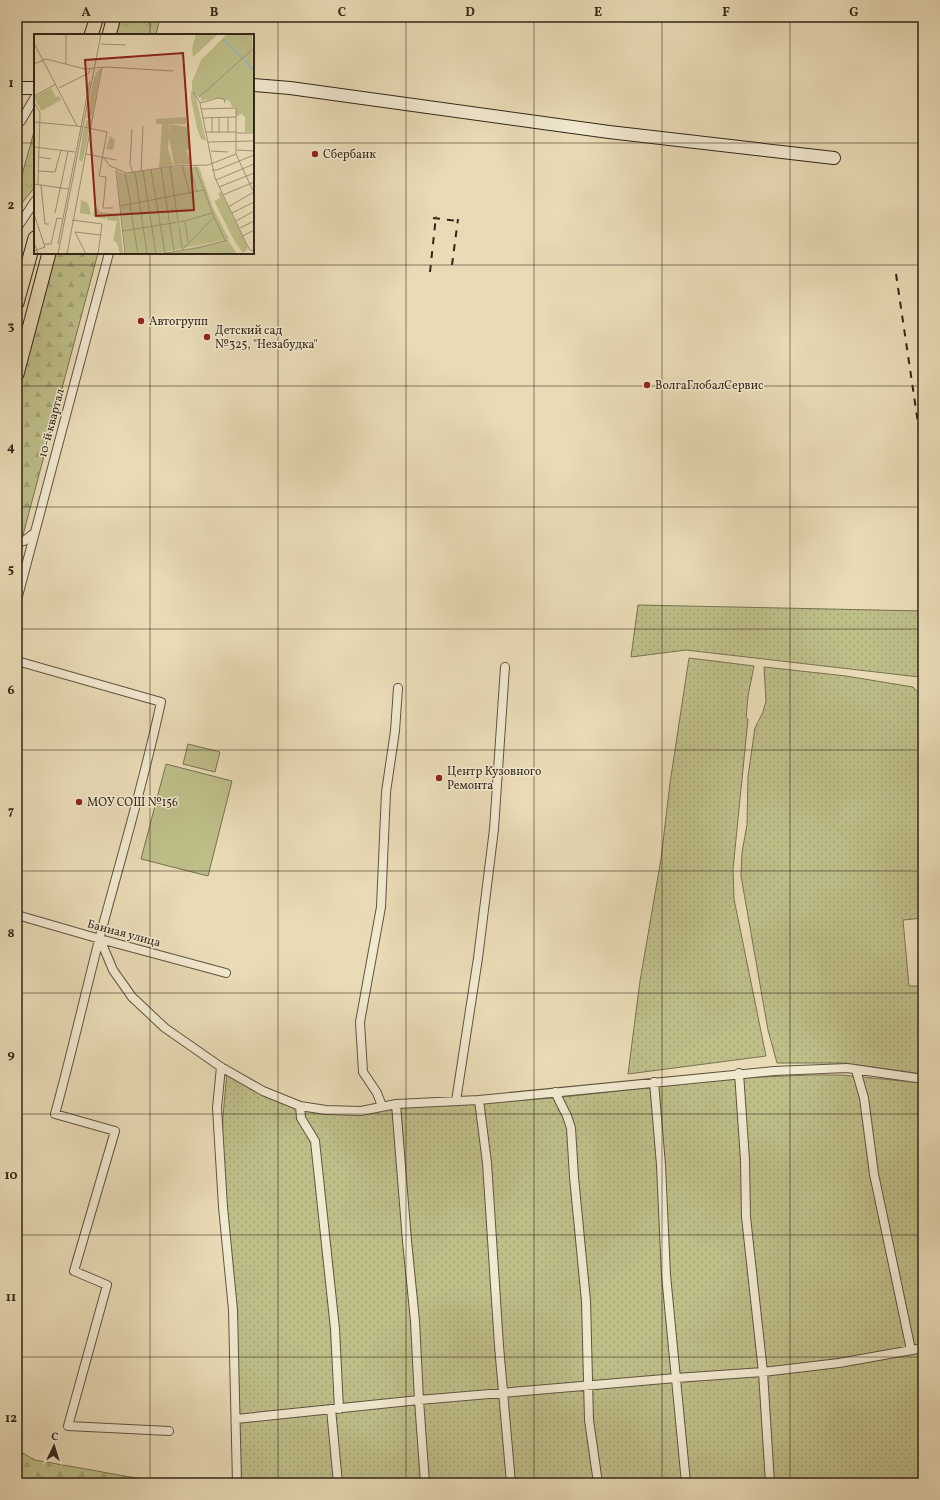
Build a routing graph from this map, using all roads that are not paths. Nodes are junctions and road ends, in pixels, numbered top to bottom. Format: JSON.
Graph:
{"nodes":[{"id":1,"x":96,"y":17,"type":"edge"},
{"id":2,"x":114,"y":17,"type":"edge"},
{"id":3,"x":91,"y":34,"type":"edge"},
{"id":4,"x":109,"y":34,"type":"edge"},
{"id":5,"x":254,"y":85,"type":"edge"},
{"id":6,"x":17,"y":88,"type":"edge"},
{"id":7,"x":34,"y":88,"type":"edge"},
{"id":8,"x":34,"y":99,"type":"edge"},
{"id":9,"x":17,"y":123,"type":"edge"},
{"id":10,"x":834,"y":158,"type":"dead end"},
{"id":11,"x":34,"y":203,"type":"edge"},
{"id":12,"x":17,"y":228,"type":"edge"},
{"id":13,"x":34,"y":242,"type":"edge"},
{"id":14,"x":49,"y":254,"type":"edge"},
{"id":15,"x":109,"y":254,"type":"edge"},
{"id":16,"x":17,"y":303,"type":"edge"},
{"id":17,"x":17,"y":374,"type":"edge"},
{"id":18,"x":33,"y":534,"type":"junction"},
{"id":19,"x":17,"y":543,"type":"edge"},
{"id":20,"x":17,"y":600,"type":"edge"},
{"id":21,"x":17,"y":661,"type":"edge"},
{"id":22,"x":505,"y":667,"type":"dead end"},
{"id":23,"x":398,"y":688,"type":"dead end"},
{"id":24,"x":17,"y":915,"type":"edge"},
{"id":25,"x":100,"y":939,"type":"junction"},
{"id":26,"x":226,"y":973,"type":"dead end"},
{"id":27,"x":221,"y":1067,"type":"junction"},
{"id":28,"x":856,"y":1070,"type":"junction"},
{"id":29,"x":739,"y":1073,"type":"junction"},
{"id":30,"x":923,"y":1079,"type":"edge"},
{"id":31,"x":654,"y":1082,"type":"junction"},
{"id":32,"x":555,"y":1092,"type":"junction"},
{"id":33,"x":479,"y":1100,"type":"junction"},
{"id":34,"x":456,"y":1101,"type":"junction"},
{"id":35,"x":396,"y":1104,"type":"junction"},
{"id":36,"x":300,"y":1106,"type":"junction"},
{"id":37,"x":382,"y":1106,"type":"junction"},
{"id":38,"x":923,"y":1348,"type":"edge"},
{"id":39,"x":911,"y":1350,"type":"junction"},
{"id":40,"x":763,"y":1372,"type":"junction"},
{"id":41,"x":676,"y":1378,"type":"junction"},
{"id":42,"x":589,"y":1386,"type":"junction"},
{"id":43,"x":503,"y":1393,"type":"junction"},
{"id":44,"x":418,"y":1400,"type":"junction"},
{"id":45,"x":336,"y":1409,"type":"junction"},
{"id":46,"x":236,"y":1419,"type":"junction"},
{"id":47,"x":169,"y":1431,"type":"dead end"},
{"id":48,"x":237,"y":1483,"type":"edge"},
{"id":49,"x":338,"y":1483,"type":"edge"},
{"id":50,"x":425,"y":1483,"type":"edge"},
{"id":51,"x":511,"y":1483,"type":"edge"},
{"id":52,"x":598,"y":1483,"type":"edge"},
{"id":53,"x":686,"y":1483,"type":"edge"},
{"id":54,"x":770,"y":1483,"type":"edge"}],
"edges":[{"from":1,"to":3,"type":"main road"},
{"from":2,"to":4,"type":"main road"},
{"from":5,"to":10,"type":"street"},
{"from":6,"to":7,"type":"street"},
{"from":8,"to":9,"type":"street"},
{"from":11,"to":12,"type":"street"},
{"from":13,"to":16,"type":"main road"},
{"from":14,"to":17,"type":"main road"},
{"from":15,"to":18,"type":"street","name":"10-й квартал"},
{"from":18,"to":19,"type":"street"},
{"from":18,"to":20,"type":"street","name":"10-й квартал"},
{"from":21,"to":25,"type":"street"},
{"from":22,"to":34,"type":"street"},
{"from":23,"to":37,"type":"street"},
{"from":24,"to":25,"type":"street","name":"Банная улица"},
{"from":25,"to":26,"type":"street","name":"Банная улица"},
{"from":25,"to":27,"type":"street"},
{"from":25,"to":47,"type":"street"},
{"from":27,"to":36,"type":"street"},
{"from":27,"to":46,"type":"street"},
{"from":28,"to":29,"type":"street"},
{"from":28,"to":30,"type":"street"},
{"from":28,"to":39,"type":"street"},
{"from":29,"to":31,"type":"street"},
{"from":29,"to":40,"type":"street"},
{"from":31,"to":32,"type":"street"},
{"from":31,"to":41,"type":"street"},
{"from":32,"to":33,"type":"street"},
{"from":32,"to":42,"type":"street"},
{"from":33,"to":34,"type":"street"},
{"from":33,"to":43,"type":"street"},
{"from":34,"to":35,"type":"street"},
{"from":35,"to":37,"type":"street"},
{"from":35,"to":44,"type":"street"},
{"from":36,"to":37,"type":"street"},
{"from":36,"to":45,"type":"street"},
{"from":38,"to":39,"type":"street"},
{"from":39,"to":40,"type":"street"},
{"from":40,"to":41,"type":"street"},
{"from":40,"to":54,"type":"street"},
{"from":41,"to":42,"type":"street"},
{"from":41,"to":53,"type":"street"},
{"from":42,"to":43,"type":"street"},
{"from":42,"to":52,"type":"street"},
{"from":43,"to":44,"type":"street"},
{"from":43,"to":51,"type":"street"},
{"from":44,"to":45,"type":"street"},
{"from":44,"to":50,"type":"street"},
{"from":45,"to":46,"type":"street"},
{"from":45,"to":49,"type":"street"},
{"from":46,"to":48,"type":"street"}]}
